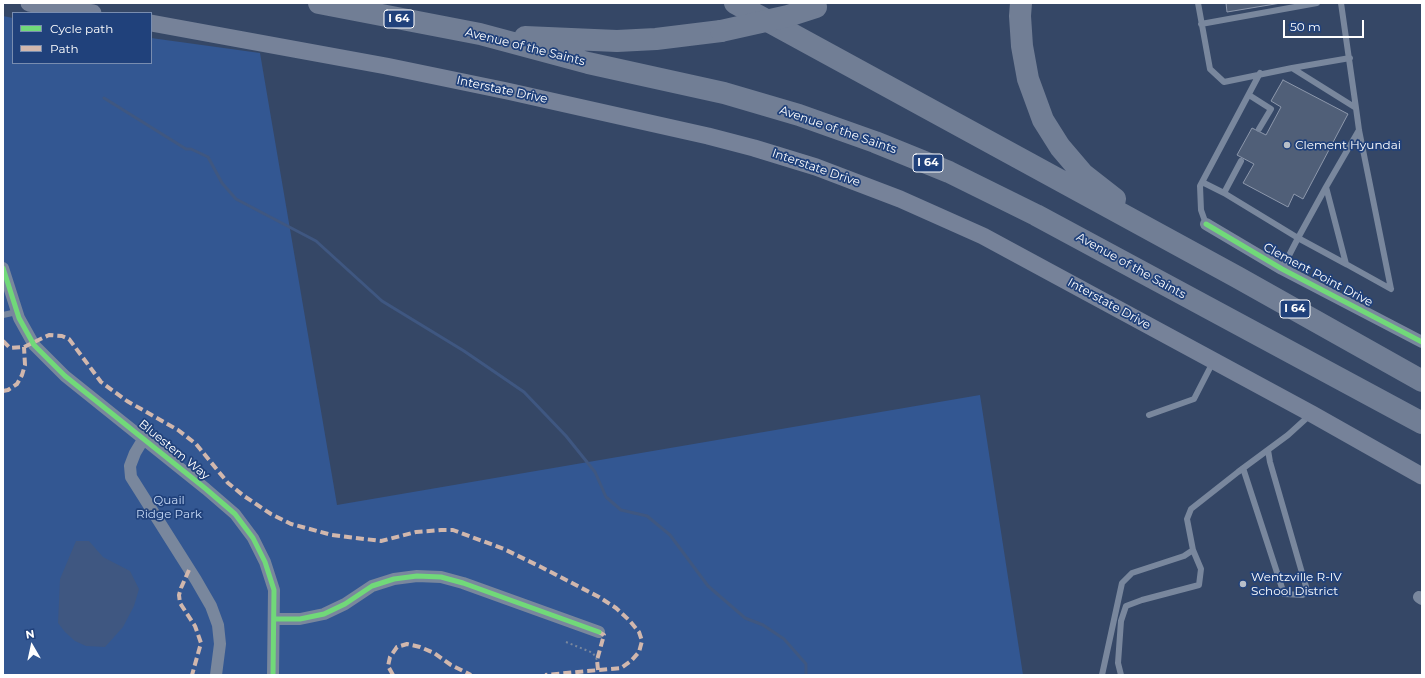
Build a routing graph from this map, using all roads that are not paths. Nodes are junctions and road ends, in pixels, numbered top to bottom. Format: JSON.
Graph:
{"nodes":[{"id":1,"x":29,"y":3,"type":"edge"},
{"id":2,"x":319,"y":3,"type":"edge"},
{"id":3,"x":735,"y":3,"type":"edge"},
{"id":4,"x":1021,"y":3,"type":"edge"},
{"id":5,"x":1198,"y":3,"type":"edge"},
{"id":6,"x":1316,"y":3,"type":"edge"},
{"id":7,"x":1341,"y":3,"type":"edge"},
{"id":8,"x":822,"y":5,"type":"edge"},
{"id":9,"x":87,"y":12,"type":"edge"},
{"id":10,"x":152,"y":23,"type":"edge"},
{"id":11,"x":1201,"y":24,"type":"junction"},
{"id":12,"x":480,"y":34,"type":"junction"},
{"id":13,"x":1350,"y":58,"type":"junction"},
{"id":14,"x":1292,"y":68,"type":"junction"},
{"id":15,"x":1260,"y":73,"type":"junction"},
{"id":16,"x":1249,"y":95,"type":"junction"},
{"id":17,"x":1356,"y":108,"type":"junction"},
{"id":18,"x":1259,"y":129,"type":"dead end"},
{"id":19,"x":1359,"y":130,"type":"junction"},
{"id":20,"x":1241,"y":161,"type":"dead end"},
{"id":21,"x":1202,"y":182,"type":"junction"},
{"id":22,"x":1326,"y":188,"type":"junction"},
{"id":23,"x":1224,"y":193,"type":"junction"},
{"id":24,"x":1206,"y":224,"type":"joint"},
{"id":25,"x":1166,"y":238,"type":"junction"},
{"id":26,"x":1298,"y":238,"type":"junction"},
{"id":27,"x":1346,"y":264,"type":"junction"},
{"id":28,"x":3,"y":268,"type":"edge"},
{"id":29,"x":1282,"y":269,"type":"junction"},
{"id":30,"x":17,"y":312,"type":"junction"},
{"id":31,"x":3,"y":315,"type":"edge"},
{"id":32,"x":1422,"y":342,"type":"edge"},
{"id":33,"x":1214,"y":361,"type":"junction"},
{"id":34,"x":1422,"y":382,"type":"edge"},
{"id":35,"x":1312,"y":414,"type":"junction"},
{"id":36,"x":1149,"y":415,"type":"dead end"},
{"id":37,"x":1422,"y":423,"type":"edge"},
{"id":38,"x":144,"y":438,"type":"junction"},
{"id":39,"x":1268,"y":450,"type":"junction"},
{"id":40,"x":1243,"y":468,"type":"junction"},
{"id":41,"x":1422,"y":476,"type":"edge"},
{"id":42,"x":1193,"y":550,"type":"junction"},
{"id":43,"x":274,"y":618,"type":"junction"},
{"id":44,"x":599,"y":632,"type":"dead end"},
{"id":45,"x":216,"y":675,"type":"edge"},
{"id":46,"x":273,"y":675,"type":"edge"},
{"id":47,"x":1102,"y":675,"type":"edge"},
{"id":48,"x":1121,"y":675,"type":"edge"}],
"edges":[{"from":1,"to":9,"type":"main road"},
{"from":2,"to":12,"type":"highway","name":"Avenue of the Saints","number":"I 64"},
{"from":3,"to":25,"type":"highway","number":"I 64"},
{"from":4,"to":25,"type":"highway"},
{"from":5,"to":11,"type":"lane"},
{"from":6,"to":11,"type":"lane"},
{"from":7,"to":13,"type":"lane"},
{"from":8,"to":12,"type":"highway","bridge":true},
{"from":10,"to":33,"type":"main road","name":"Interstate Drive"},
{"from":11,"to":15,"type":"lane"},
{"from":12,"to":37,"type":"highway","name":"Avenue of the Saints","number":"I 64"},
{"from":13,"to":14,"type":"lane"},
{"from":13,"to":17,"type":"lane"},
{"from":14,"to":15,"type":"lane"},
{"from":14,"to":17,"type":"lane"},
{"from":15,"to":16,"type":"lane"},
{"from":16,"to":18,"type":"lane"},
{"from":16,"to":21,"type":"lane"},
{"from":17,"to":19,"type":"lane"},
{"from":19,"to":22,"type":"lane"},
{"from":19,"to":27,"type":"lane"},
{"from":20,"to":23,"type":"lane"},
{"from":21,"to":23,"type":"lane"},
{"from":21,"to":24,"type":"lane"},
{"from":22,"to":26,"type":"lane"},
{"from":22,"to":27,"type":"lane"},
{"from":23,"to":26,"type":"lane"},
{"from":24,"to":29,"type":"street","name":"Clement Point Drive"},
{"from":25,"to":34,"type":"highway","number":"I 64"},
{"from":26,"to":27,"type":"lane"},
{"from":26,"to":29,"type":"lane"},
{"from":28,"to":30,"type":"street","name":"Bluestem Way"},
{"from":29,"to":32,"type":"street","name":"Clement Point Drive"},
{"from":30,"to":31,"type":"lane"},
{"from":30,"to":38,"type":"street","name":"Bluestem Way"},
{"from":33,"to":35,"type":"main road","name":"Interstate Drive"},
{"from":33,"to":36,"type":"lane"},
{"from":35,"to":39,"type":"lane"},
{"from":35,"to":41,"type":"main road","name":"Interstate Drive"},
{"from":38,"to":43,"type":"street","name":"Bluestem Way"},
{"from":38,"to":45,"type":"street"},
{"from":39,"to":40,"type":"lane"},
{"from":39,"to":40,"type":"lane"},
{"from":40,"to":42,"type":"lane"},
{"from":42,"to":47,"type":"lane"},
{"from":42,"to":48,"type":"lane"},
{"from":43,"to":44,"type":"street"},
{"from":43,"to":46,"type":"street","name":"Bluestem Way"}]}
